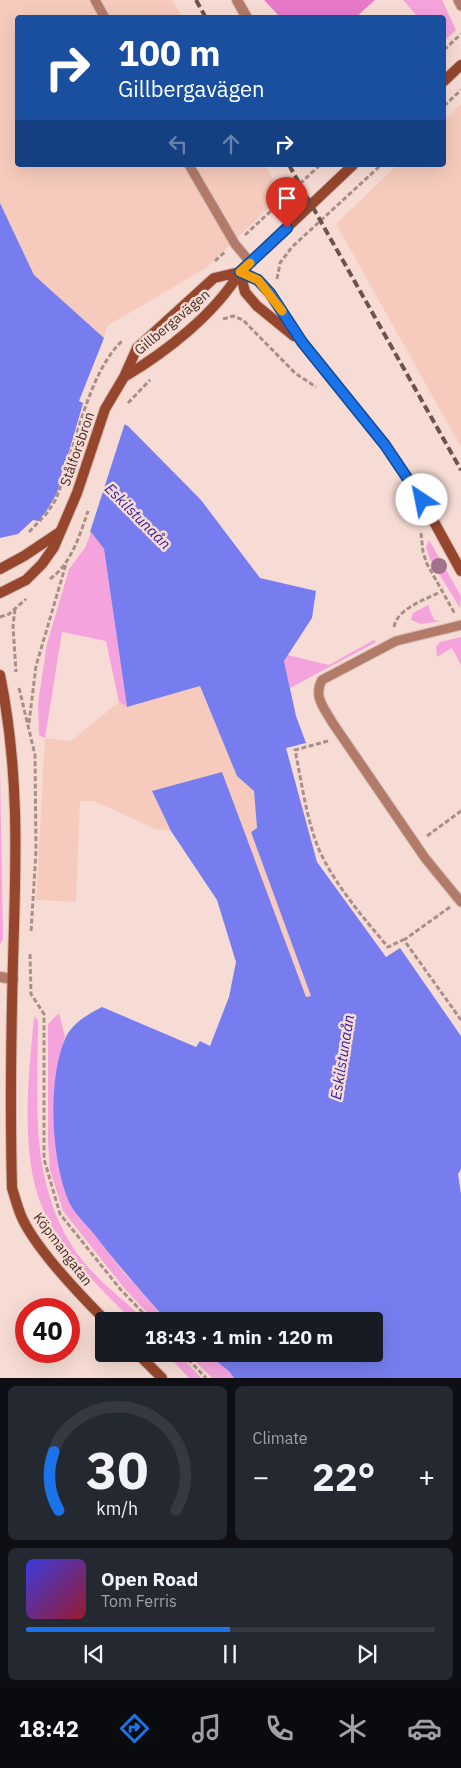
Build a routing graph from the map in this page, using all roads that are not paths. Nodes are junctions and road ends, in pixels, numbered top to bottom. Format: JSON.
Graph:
{"nodes":[{"id":1,"x":95,"y":0,"type":"edge"},
{"id":2,"x":236,"y":0,"type":"edge"},
{"id":3,"x":458,"y":0,"type":"edge"},
{"id":4,"x":461,"y":6,"type":"edge"},
{"id":5,"x":103,"y":15,"type":"edge"},
{"id":6,"x":245,"y":15,"type":"edge"},
{"id":7,"x":461,"y":64,"type":"edge"},
{"id":8,"x":446,"y":79,"type":"edge"},
{"id":9,"x":189,"y":167,"type":"edge"},
{"id":10,"x":351,"y":167,"type":"edge"},
{"id":11,"x":250,"y":262,"type":"junction"},
{"id":12,"x":240,"y":272,"type":"junction"},
{"id":13,"x":302,"y":342,"type":"junction"},
{"id":14,"x":124,"y":377,"type":"junction"},
{"id":15,"x":60,"y":532,"type":"junction"},
{"id":16,"x":0,"y":569,"type":"edge"},
{"id":17,"x":461,"y":571,"type":"edge"},
{"id":18,"x":0,"y":593,"type":"edge"},
{"id":19,"x":459,"y":621,"type":"edge"},
{"id":20,"x":0,"y":675,"type":"edge"},
{"id":21,"x":460,"y":901,"type":"edge"},
{"id":22,"x":0,"y":978,"type":"edge"},
{"id":23,"x":13,"y":979,"type":"junction"},
{"id":24,"x":97,"y":1312,"type":"edge"},
{"id":25,"x":146,"y":1362,"type":"edge"},
{"id":26,"x":162,"y":1378,"type":"edge"}],
"edges":[{"from":1,"to":5,"type":"lane"},
{"from":2,"to":6,"type":"street"},
{"from":3,"to":4,"type":"lane"},
{"from":7,"to":8,"type":"street"},
{"from":9,"to":11,"type":"lane"},
{"from":10,"to":11,"type":"street","name":"Gillbergavägen"},
{"from":11,"to":12,"type":"street","name":"Gillbergavägen"},
{"from":12,"to":13,"type":"street"},
{"from":12,"to":13,"type":"street"},
{"from":12,"to":14,"type":"street","name":"Gillbergavägen"},
{"from":12,"to":14,"type":"street","name":"Gillbergavägen"},
{"from":13,"to":17,"type":"street"},
{"from":14,"to":15,"type":"street","name":"Stålforsbron"},
{"from":15,"to":16,"type":"street"},
{"from":15,"to":18,"type":"street","name":"Stålforsbron"},
{"from":19,"to":21,"type":"lane"},
{"from":20,"to":23,"type":"street","name":"Köpmangatan"},
{"from":22,"to":23,"type":"street"},
{"from":23,"to":24,"type":"street","name":"Köpmangatan"},
{"from":25,"to":26,"type":"street"}]}
